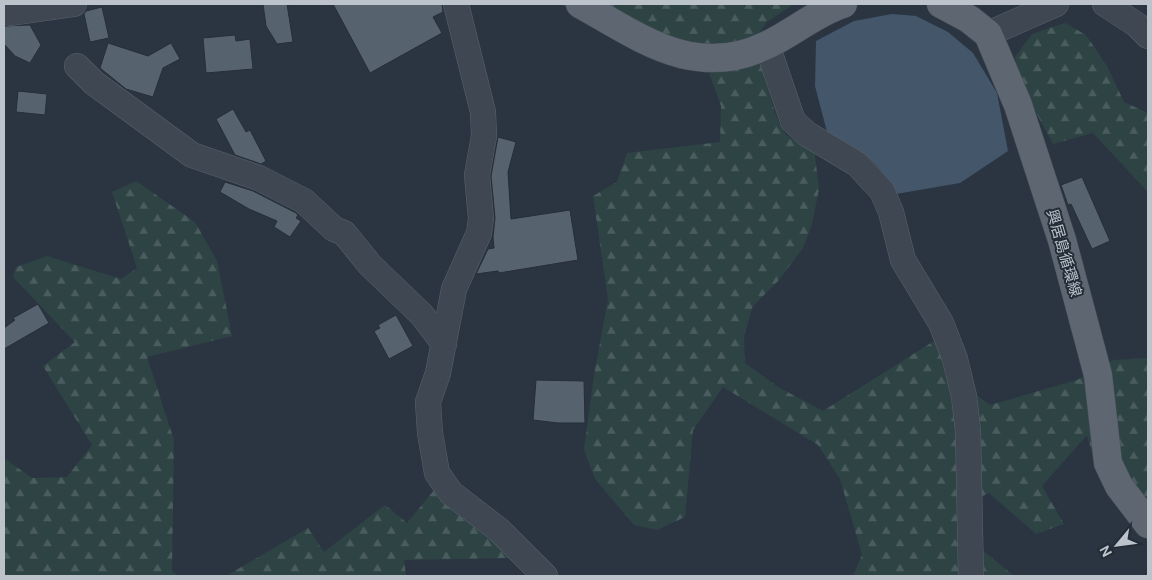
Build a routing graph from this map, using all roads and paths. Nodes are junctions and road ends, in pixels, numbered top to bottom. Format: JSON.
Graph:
{"nodes":[{"id":1,"x":74,"y":4,"type":"edge"},
{"id":2,"x":456,"y":4,"type":"edge"},
{"id":3,"x":580,"y":4,"type":"edge"},
{"id":4,"x":843,"y":4,"type":"edge"},
{"id":5,"x":941,"y":4,"type":"edge"},
{"id":6,"x":1056,"y":4,"type":"edge"},
{"id":7,"x":1105,"y":4,"type":"edge"},
{"id":8,"x":4,"y":12,"type":"edge"},
{"id":9,"x":988,"y":34,"type":"junction"},
{"id":10,"x":1148,"y":36,"type":"edge"},
{"id":11,"x":768,"y":45,"type":"junction"},
{"id":12,"x":77,"y":66,"type":"dead end"},
{"id":13,"x":444,"y":344,"type":"junction"},
{"id":14,"x":1148,"y":524,"type":"edge"},
{"id":15,"x":545,"y":576,"type":"edge"},
{"id":16,"x":971,"y":576,"type":"edge"}],
"edges":[{"from":1,"to":8,"type":"street"},
{"from":2,"to":13,"type":"street"},
{"from":3,"to":11,"type":"main road"},
{"from":4,"to":11,"type":"main road"},
{"from":5,"to":9,"type":"main road","name":"興居島循環線"},
{"from":6,"to":9,"type":"street"},
{"from":7,"to":10,"type":"street"},
{"from":9,"to":14,"type":"main road","name":"興居島循環線"},
{"from":11,"to":16,"type":"street"},
{"from":12,"to":13,"type":"street"},
{"from":13,"to":15,"type":"street"}]}
